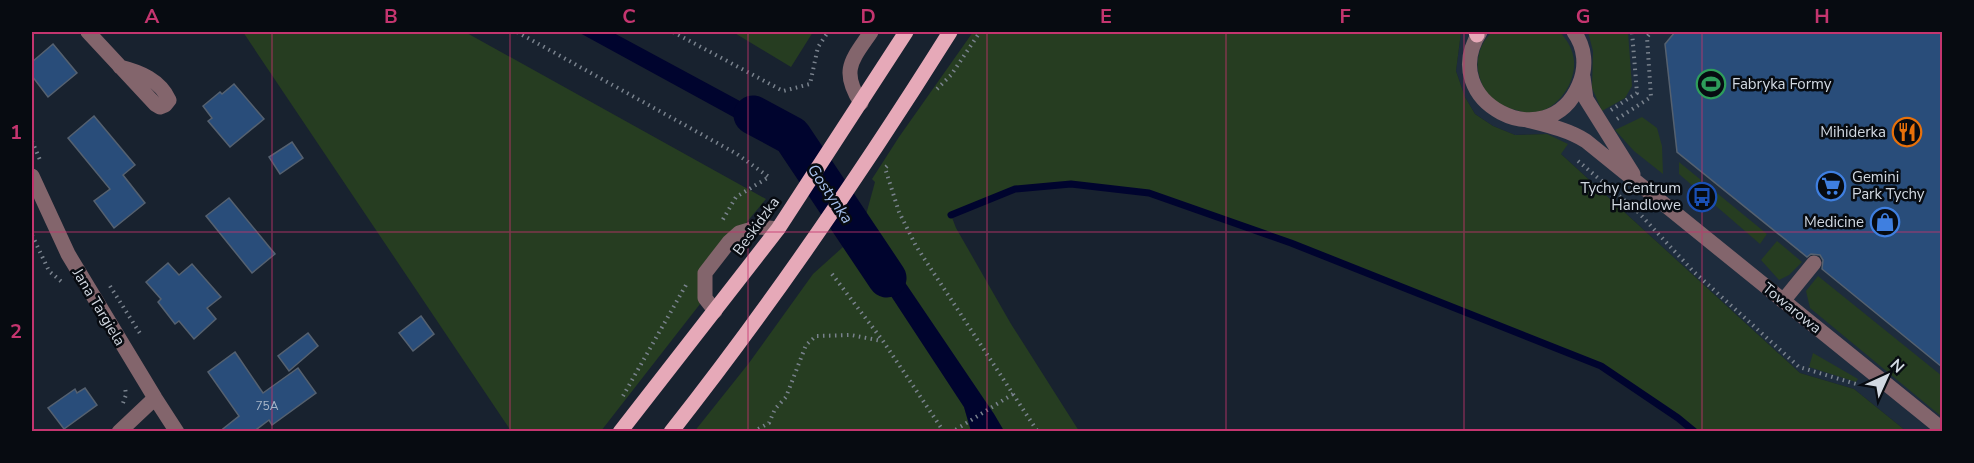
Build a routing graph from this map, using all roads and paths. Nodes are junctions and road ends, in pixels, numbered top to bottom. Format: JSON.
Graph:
{"nodes":[{"id":1,"x":88,"y":32,"type":"edge"},
{"id":2,"x":517,"y":32,"type":"edge"},
{"id":3,"x":673,"y":32,"type":"edge"},
{"id":4,"x":828,"y":32,"type":"edge"},
{"id":5,"x":871,"y":32,"type":"edge"},
{"id":6,"x":906,"y":32,"type":"edge"},
{"id":7,"x":950,"y":32,"type":"edge"},
{"id":8,"x":980,"y":32,"type":"edge"},
{"id":9,"x":1574,"y":32,"type":"edge"},
{"id":10,"x":1582,"y":32,"type":"edge"},
{"id":11,"x":1632,"y":32,"type":"edge"},
{"id":12,"x":1478,"y":33,"type":"edge"},
{"id":13,"x":1584,"y":58,"type":"junction"},
{"id":14,"x":120,"y":67,"type":"dead end"},
{"id":15,"x":1582,"y":77,"type":"junction"},
{"id":16,"x":936,"y":90,"type":"dead end"},
{"id":17,"x":861,"y":103,"type":"junction"},
{"id":18,"x":1598,"y":118,"type":"junction"},
{"id":19,"x":1527,"y":120,"type":"junction"},
{"id":20,"x":887,"y":165,"type":"dead end"},
{"id":21,"x":32,"y":176,"type":"edge"},
{"id":22,"x":1641,"y":187,"type":"junction"},
{"id":23,"x":719,"y":228,"type":"dead end"},
{"id":24,"x":778,"y":229,"type":"junction"},
{"id":25,"x":32,"y":235,"type":"edge"},
{"id":26,"x":1814,"y":263,"type":"dead end"},
{"id":27,"x":832,"y":274,"type":"dead end"},
{"id":28,"x":690,"y":279,"type":"dead end"},
{"id":29,"x":69,"y":287,"type":"dead end"},
{"id":30,"x":1783,"y":301,"type":"junction"},
{"id":31,"x":715,"y":311,"type":"junction"},
{"id":32,"x":883,"y":341,"type":"junction"},
{"id":33,"x":125,"y":382,"type":"dead end"},
{"id":34,"x":1013,"y":394,"type":"junction"},
{"id":35,"x":154,"y":398,"type":"junction"},
{"id":36,"x":620,"y":400,"type":"dead end"},
{"id":37,"x":120,"y":410,"type":"dead end"},
{"id":38,"x":1942,"y":429,"type":"edge"},
{"id":39,"x":119,"y":432,"type":"edge"},
{"id":40,"x":177,"y":432,"type":"edge"},
{"id":41,"x":620,"y":432,"type":"edge"},
{"id":42,"x":671,"y":432,"type":"edge"},
{"id":43,"x":753,"y":432,"type":"edge"},
{"id":44,"x":944,"y":432,"type":"edge"},
{"id":45,"x":952,"y":432,"type":"edge"},
{"id":46,"x":1038,"y":432,"type":"edge"}],
"edges":[{"from":1,"to":14,"type":"street"},
{"from":2,"to":23,"type":"path"},
{"from":3,"to":4,"type":"path"},
{"from":5,"to":17,"type":"street"},
{"from":6,"to":17,"type":"main road","name":"Beskidzka"},
{"from":7,"to":42,"type":"main road"},
{"from":8,"to":16,"type":"path"},
{"from":9,"to":13,"type":"street"},
{"from":10,"to":13,"type":"street"},
{"from":11,"to":18,"type":"path"},
{"from":12,"to":19,"type":"street","name":"Towarowa"},
{"from":13,"to":15,"type":"street"},
{"from":15,"to":18,"type":"street","name":"Towarowa"},
{"from":15,"to":19,"type":"street"},
{"from":17,"to":24,"type":"main road","name":"Beskidzka"},
{"from":18,"to":22,"type":"street","name":"Towarowa"},
{"from":19,"to":22,"type":"street","name":"Towarowa"},
{"from":20,"to":34,"type":"path"},
{"from":21,"to":35,"type":"street","name":"Jana Targiela"},
{"from":22,"to":30,"type":"street","name":"Towarowa"},
{"from":24,"to":31,"type":"main road","name":"Beskidzka"},
{"from":24,"to":31,"type":"street"},
{"from":25,"to":29,"type":"path"},
{"from":26,"to":30,"type":"street"},
{"from":27,"to":32,"type":"path"},
{"from":28,"to":36,"type":"path"},
{"from":30,"to":38,"type":"street","name":"Towarowa"},
{"from":31,"to":41,"type":"main road","name":"Beskidzka"},
{"from":32,"to":43,"type":"path"},
{"from":32,"to":44,"type":"path"},
{"from":33,"to":37,"type":"path"},
{"from":34,"to":45,"type":"path"},
{"from":34,"to":46,"type":"path"},
{"from":35,"to":39,"type":"street"},
{"from":35,"to":40,"type":"street","name":"Jana Targiela"}]}
